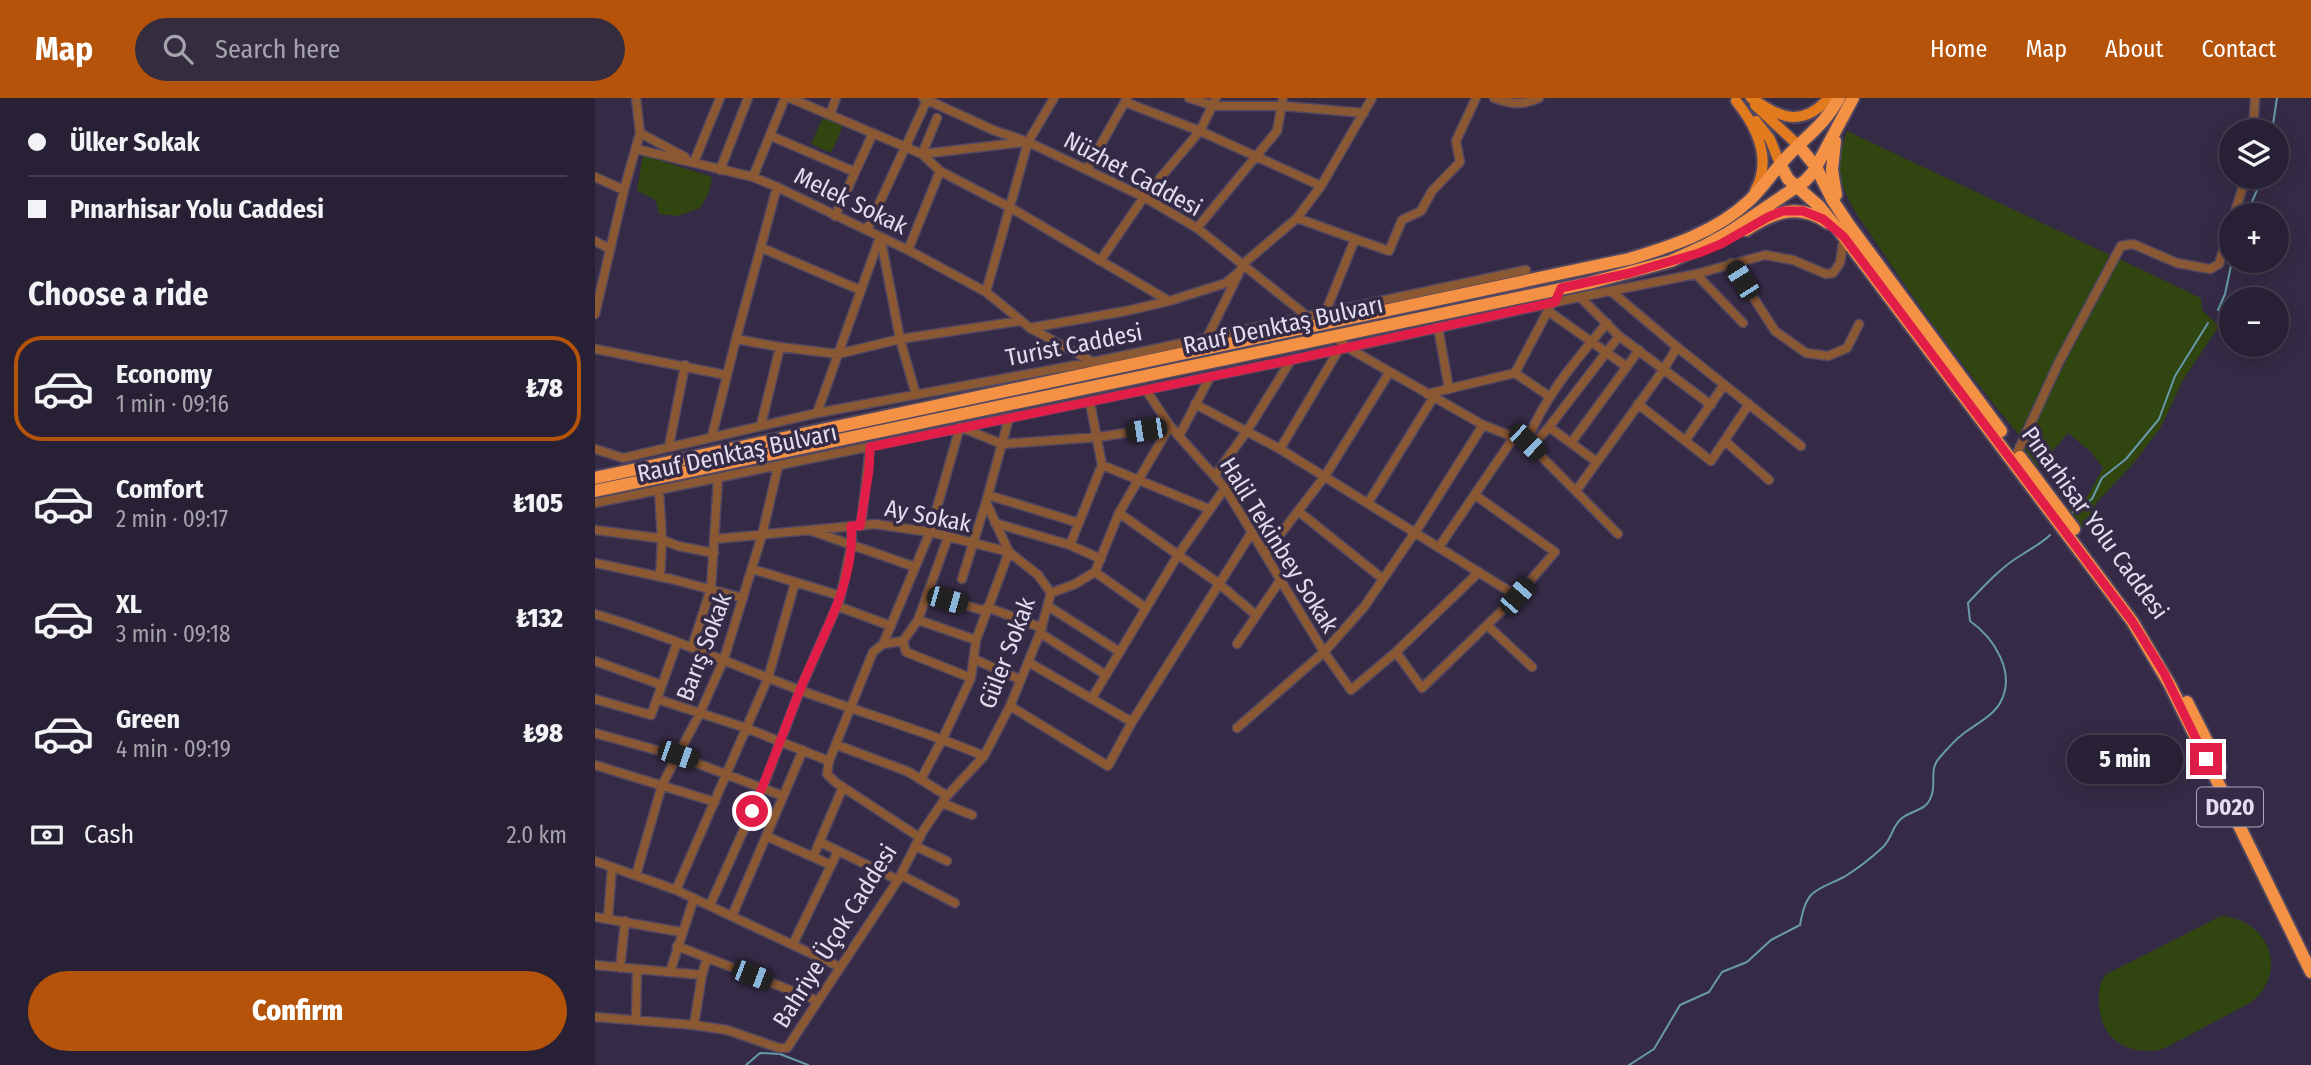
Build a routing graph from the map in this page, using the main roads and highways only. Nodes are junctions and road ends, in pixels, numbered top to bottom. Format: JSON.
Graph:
{"nodes":[{"id":1,"x":1749,"y":98,"type":"edge"},
{"id":2,"x":1829,"y":98,"type":"edge"},
{"id":3,"x":1839,"y":98,"type":"edge"},
{"id":4,"x":1853,"y":98,"type":"edge"},
{"id":5,"x":1734,"y":99,"type":"edge"},
{"id":6,"x":1837,"y":127,"type":"junction"},
{"id":7,"x":1799,"y":146,"type":"junction"},
{"id":8,"x":1780,"y":164,"type":"junction"},
{"id":9,"x":1816,"y":166,"type":"junction"},
{"id":10,"x":1797,"y":186,"type":"junction"},
{"id":11,"x":1751,"y":198,"type":"junction"},
{"id":12,"x":1849,"y":225,"type":"junction"},
{"id":13,"x":1844,"y":237,"type":"junction"},
{"id":14,"x":1678,"y":258,"type":"junction"},
{"id":15,"x":595,"y":478,"type":"edge"},
{"id":16,"x":595,"y":491,"type":"edge"},
{"id":17,"x":2311,"y":953,"type":"edge"},
{"id":18,"x":2311,"y":972,"type":"edge"}],
"edges":[{"from":1,"to":2,"type":"main road"},
{"from":1,"to":7,"type":"main road"},
{"from":3,"to":7,"type":"highway","name":"Rauf Denktaş Bulvarı"},
{"from":4,"to":6,"type":"highway","name":"Rauf Denktaş Bulvarı"},
{"from":5,"to":8,"type":"main road"},
{"from":5,"to":11,"type":"main road"},
{"from":6,"to":9,"type":"highway","name":"Rauf Denktaş Bulvarı"},
{"from":6,"to":12,"type":"highway"},
{"from":7,"to":8,"type":"highway","name":"Rauf Denktaş Bulvarı"},
{"from":7,"to":9,"type":"highway","name":"Pınarhisar Yolu Caddesi"},
{"from":8,"to":10,"type":"highway","name":"Pınarhisar Yolu Caddesi"},
{"from":8,"to":11,"type":"highway","name":"Rauf Denktaş Bulvarı"},
{"from":9,"to":10,"type":"highway","name":"Rauf Denktaş Bulvarı"},
{"from":9,"to":12,"type":"highway","name":"Pınarhisar Yolu Caddesi"},
{"from":10,"to":13,"type":"highway","name":"Pınarhisar Yolu Caddesi"},
{"from":10,"to":14,"type":"highway","name":"Rauf Denktaş Bulvarı"},
{"from":11,"to":15,"type":"highway","name":"Rauf Denktaş Bulvarı"},
{"from":12,"to":17,"type":"highway","name":"Pınarhisar Yolu Caddesi","number":"D020"},
{"from":13,"to":14,"type":"highway"},
{"from":13,"to":18,"type":"highway","name":"Pınarhisar Yolu Caddesi","number":"D020"},
{"from":14,"to":16,"type":"highway","name":"Rauf Denktaş Bulvarı"}]}
